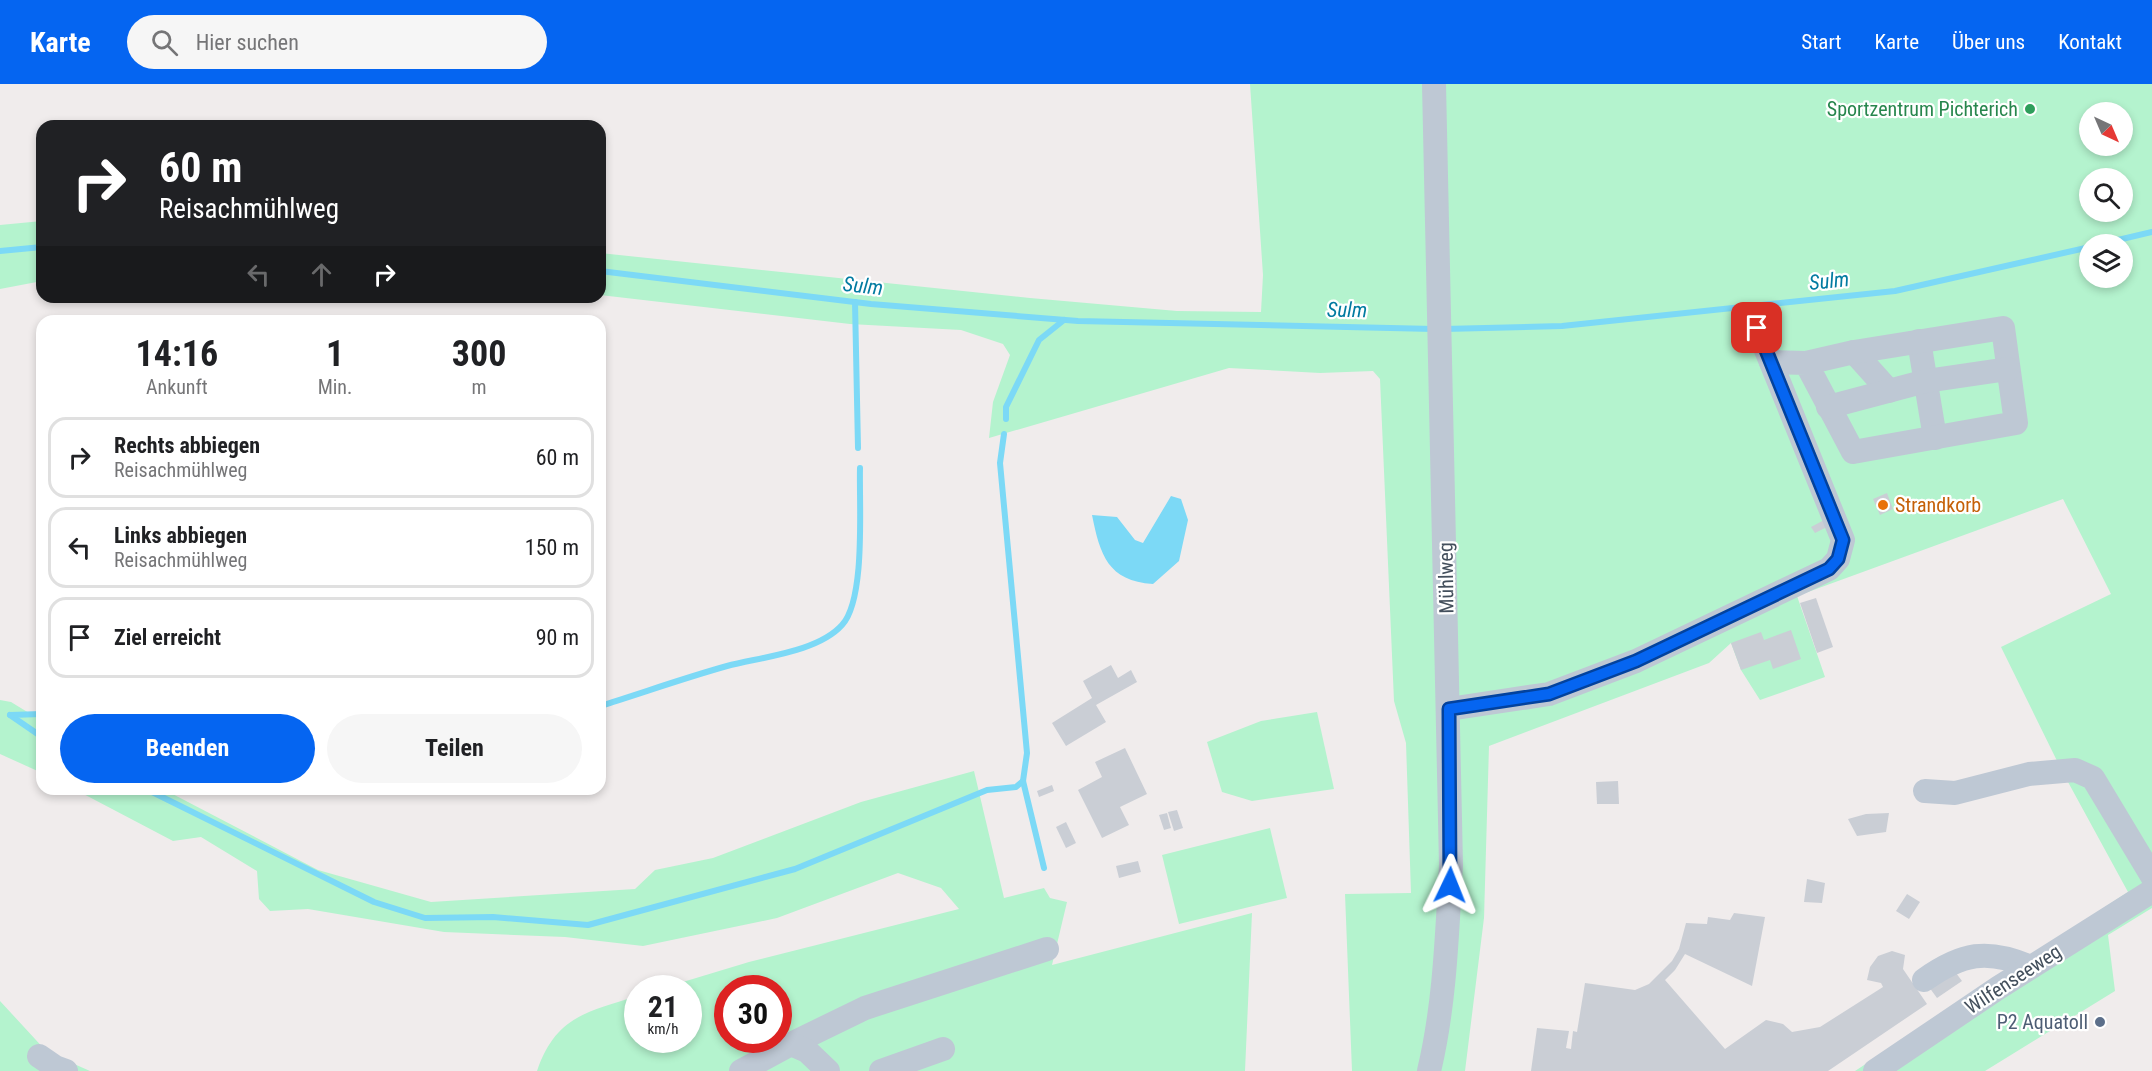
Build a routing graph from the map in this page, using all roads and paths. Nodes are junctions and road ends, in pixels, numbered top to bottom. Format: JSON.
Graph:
{"nodes":[{"id":1,"x":1434,"y":84,"type":"edge"},
{"id":2,"x":1757,"y":328,"type":"dead end"},
{"id":3,"x":1919,"y":341,"type":"junction"},
{"id":4,"x":1854,"y":352,"type":"junction"},
{"id":5,"x":1771,"y":362,"type":"junction"},
{"id":6,"x":1806,"y":363,"type":"junction"},
{"id":7,"x":2008,"y":369,"type":"junction"},
{"id":8,"x":1926,"y":381,"type":"junction"},
{"id":9,"x":1889,"y":391,"type":"junction"},
{"id":10,"x":1828,"y":408,"type":"junction"},
{"id":11,"x":1935,"y":438,"type":"junction"},
{"id":12,"x":1449,"y":709,"type":"junction"},
{"id":13,"x":1925,"y":791,"type":"dead end"},
{"id":14,"x":2152,"y":876,"type":"edge"},
{"id":15,"x":2152,"y":891,"type":"edge"},
{"id":16,"x":1047,"y":949,"type":"dead end"},
{"id":17,"x":2031,"y":967,"type":"junction"},
{"id":18,"x":1924,"y":980,"type":"dead end"},
{"id":19,"x":792,"y":1044,"type":"edge"},
{"id":20,"x":792,"y":1044,"type":"edge"},
{"id":21,"x":943,"y":1048,"type":"dead end"},
{"id":22,"x":774,"y":1053,"type":"edge"},
{"id":23,"x":39,"y":1056,"type":"dead end"},
{"id":24,"x":920,"y":1066,"type":"edge"},
{"id":25,"x":66,"y":1071,"type":"edge"},
{"id":26,"x":741,"y":1071,"type":"edge"},
{"id":27,"x":828,"y":1071,"type":"edge"},
{"id":28,"x":881,"y":1071,"type":"edge"},
{"id":29,"x":1429,"y":1071,"type":"edge"},
{"id":30,"x":1875,"y":1071,"type":"edge"}],
"edges":[{"from":1,"to":12,"type":"street","name":"Mühlweg"},
{"from":2,"to":5,"type":"street"},
{"from":3,"to":4,"type":"street"},
{"from":3,"to":7,"type":"street"},
{"from":3,"to":8,"type":"street"},
{"from":4,"to":6,"type":"street"},
{"from":4,"to":9,"type":"street"},
{"from":5,"to":6,"type":"street"},
{"from":5,"to":12,"type":"street"},
{"from":6,"to":10,"type":"street"},
{"from":7,"to":8,"type":"street"},
{"from":7,"to":11,"type":"street"},
{"from":8,"to":9,"type":"street"},
{"from":8,"to":11,"type":"street"},
{"from":9,"to":10,"type":"street"},
{"from":10,"to":11,"type":"street"},
{"from":12,"to":29,"type":"street","name":"Mühlweg"},
{"from":13,"to":14,"type":"street"},
{"from":15,"to":17,"type":"street","name":"Wilfenseeweg"},
{"from":16,"to":19,"type":"street"},
{"from":17,"to":18,"type":"street"},
{"from":17,"to":30,"type":"street","name":"Wilfenseeweg"},
{"from":20,"to":27,"type":"street"},
{"from":21,"to":24,"type":"street"},
{"from":22,"to":26,"type":"street"},
{"from":23,"to":25,"type":"street"},
{"from":24,"to":28,"type":"street"}]}
